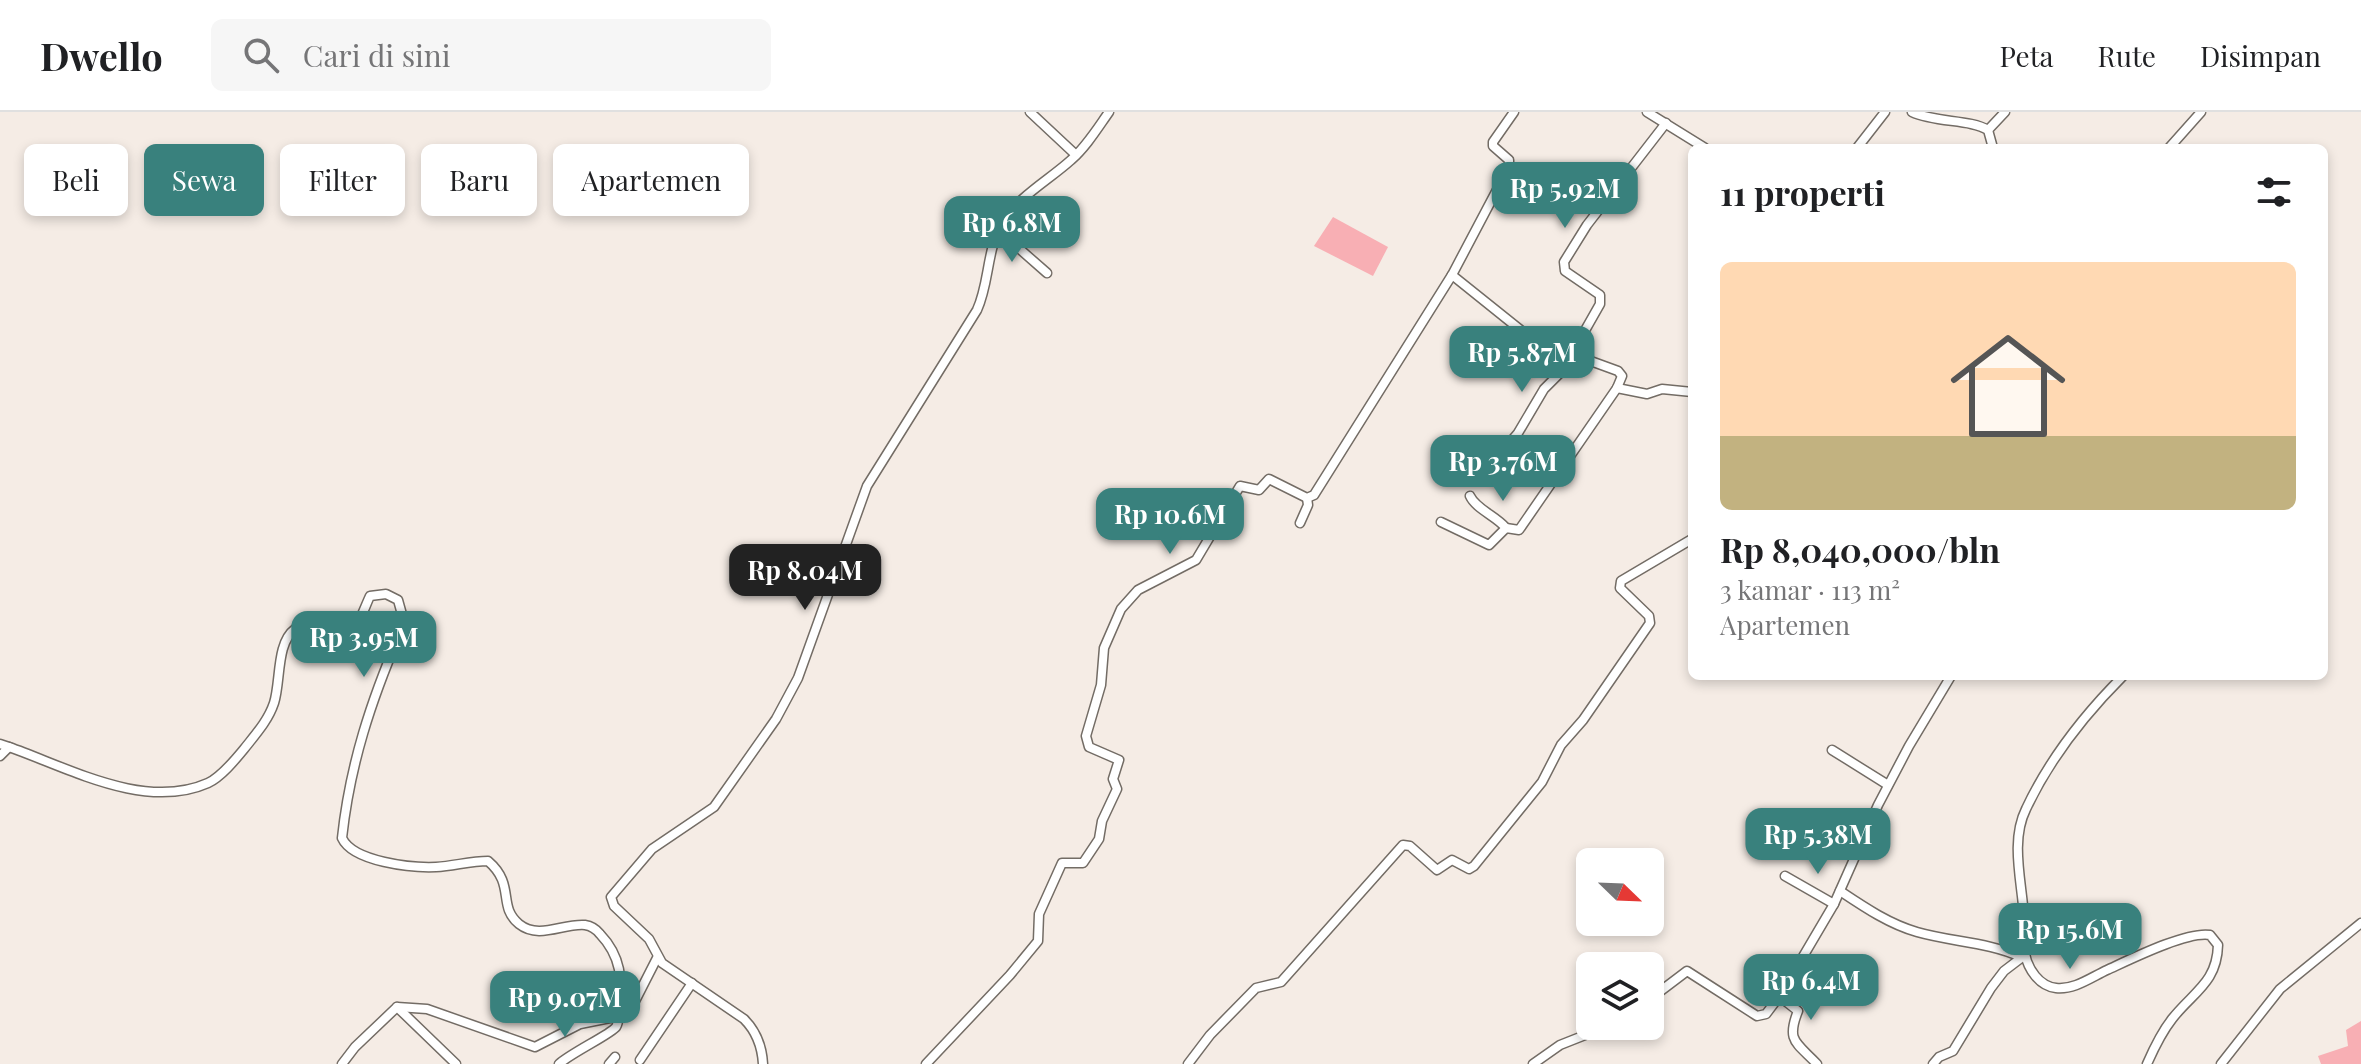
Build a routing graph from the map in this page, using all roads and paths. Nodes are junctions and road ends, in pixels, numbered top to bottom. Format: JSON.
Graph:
{"nodes":[{"id":1,"x":1030,"y":112,"type":"edge"},
{"id":2,"x":1109,"y":112,"type":"edge"},
{"id":3,"x":1514,"y":112,"type":"edge"},
{"id":4,"x":1647,"y":112,"type":"edge"},
{"id":5,"x":1885,"y":112,"type":"edge"},
{"id":6,"x":1912,"y":112,"type":"edge"},
{"id":7,"x":2005,"y":112,"type":"edge"},
{"id":8,"x":2201,"y":112,"type":"edge"},
{"id":9,"x":1666,"y":123,"type":"junction"},
{"id":10,"x":1988,"y":130,"type":"junction"},
{"id":11,"x":1699,"y":144,"type":"edge"},
{"id":12,"x":1860,"y":144,"type":"edge"},
{"id":13,"x":1992,"y":144,"type":"edge"},
{"id":14,"x":2173,"y":144,"type":"edge"},
{"id":15,"x":1076,"y":155,"type":"junction"},
{"id":16,"x":998,"y":230,"type":"junction"},
{"id":17,"x":1047,"y":273,"type":"dead end"},
{"id":18,"x":1452,"y":275,"type":"junction"},
{"id":19,"x":1572,"y":356,"type":"junction"},
{"id":20,"x":1617,"y":388,"type":"junction"},
{"id":21,"x":1688,"y":392,"type":"edge"},
{"id":22,"x":1500,"y":454,"type":"dead end"},
{"id":23,"x":1470,"y":496,"type":"dead end"},
{"id":24,"x":1307,"y":498,"type":"junction"},
{"id":25,"x":1441,"y":522,"type":"dead end"},
{"id":26,"x":1300,"y":523,"type":"dead end"},
{"id":27,"x":1506,"y":528,"type":"junction"},
{"id":28,"x":1688,"y":541,"type":"edge"},
{"id":29,"x":1949,"y":680,"type":"edge"},
{"id":30,"x":2119,"y":680,"type":"edge"},
{"id":31,"x":4,"y":745,"type":"edge"},
{"id":32,"x":1832,"y":750,"type":"dead end"},
{"id":33,"x":0,"y":756,"type":"edge"},
{"id":34,"x":1888,"y":785,"type":"junction"},
{"id":35,"x":1785,"y":876,"type":"dead end"},
{"id":36,"x":1840,"y":891,"type":"junction"},
{"id":37,"x":1834,"y":904,"type":"junction"},
{"id":38,"x":2361,"y":923,"type":"edge"},
{"id":39,"x":2023,"y":956,"type":"junction"},
{"id":40,"x":657,"y":958,"type":"junction"},
{"id":41,"x":692,"y":983,"type":"junction"},
{"id":42,"x":1664,"y":987,"type":"edge"},
{"id":43,"x":1781,"y":994,"type":"junction"},
{"id":44,"x":397,"y":1007,"type":"junction"},
{"id":45,"x":618,"y":1018,"type":"junction"},
{"id":46,"x":1576,"y":1039,"type":"edge"},
{"id":47,"x":640,"y":1060,"type":"dead end"},
{"id":48,"x":565,"y":1062,"type":"edge"},
{"id":49,"x":342,"y":1064,"type":"edge"},
{"id":50,"x":456,"y":1064,"type":"edge"},
{"id":51,"x":763,"y":1064,"type":"edge"},
{"id":52,"x":926,"y":1064,"type":"edge"},
{"id":53,"x":1188,"y":1064,"type":"edge"},
{"id":54,"x":1533,"y":1064,"type":"edge"},
{"id":55,"x":1817,"y":1064,"type":"edge"},
{"id":56,"x":1933,"y":1064,"type":"edge"},
{"id":57,"x":2147,"y":1064,"type":"edge"},
{"id":58,"x":2221,"y":1064,"type":"edge"}],
"edges":[{"from":1,"to":15,"type":"street"},
{"from":2,"to":15,"type":"street"},
{"from":3,"to":18,"type":"street"},
{"from":4,"to":9,"type":"street"},
{"from":5,"to":12,"type":"street"},
{"from":6,"to":10,"type":"street"},
{"from":7,"to":10,"type":"street"},
{"from":8,"to":14,"type":"street"},
{"from":9,"to":11,"type":"street"},
{"from":9,"to":19,"type":"street"},
{"from":10,"to":13,"type":"street"},
{"from":15,"to":16,"type":"street"},
{"from":16,"to":17,"type":"street"},
{"from":16,"to":40,"type":"street"},
{"from":18,"to":19,"type":"street"},
{"from":18,"to":24,"type":"street"},
{"from":19,"to":20,"type":"street"},
{"from":19,"to":22,"type":"street"},
{"from":20,"to":21,"type":"street"},
{"from":20,"to":27,"type":"street"},
{"from":23,"to":27,"type":"street"},
{"from":24,"to":26,"type":"street"},
{"from":24,"to":52,"type":"street"},
{"from":25,"to":27,"type":"street"},
{"from":28,"to":53,"type":"street"},
{"from":29,"to":34,"type":"street"},
{"from":30,"to":39,"type":"street"},
{"from":31,"to":33,"type":"street"},
{"from":31,"to":45,"type":"street"},
{"from":32,"to":34,"type":"street"},
{"from":34,"to":36,"type":"street"},
{"from":35,"to":37,"type":"street"},
{"from":36,"to":37,"type":"street"},
{"from":36,"to":39,"type":"street"},
{"from":37,"to":43,"type":"street"},
{"from":38,"to":58,"type":"street"},
{"from":39,"to":56,"type":"street"},
{"from":39,"to":57,"type":"street"},
{"from":40,"to":41,"type":"street"},
{"from":40,"to":45,"type":"street"},
{"from":41,"to":47,"type":"street"},
{"from":41,"to":51,"type":"street"},
{"from":42,"to":43,"type":"street"},
{"from":43,"to":55,"type":"street"},
{"from":44,"to":45,"type":"street"},
{"from":44,"to":49,"type":"street"},
{"from":44,"to":50,"type":"street"},
{"from":45,"to":48,"type":"street"},
{"from":46,"to":54,"type":"street"}]}
